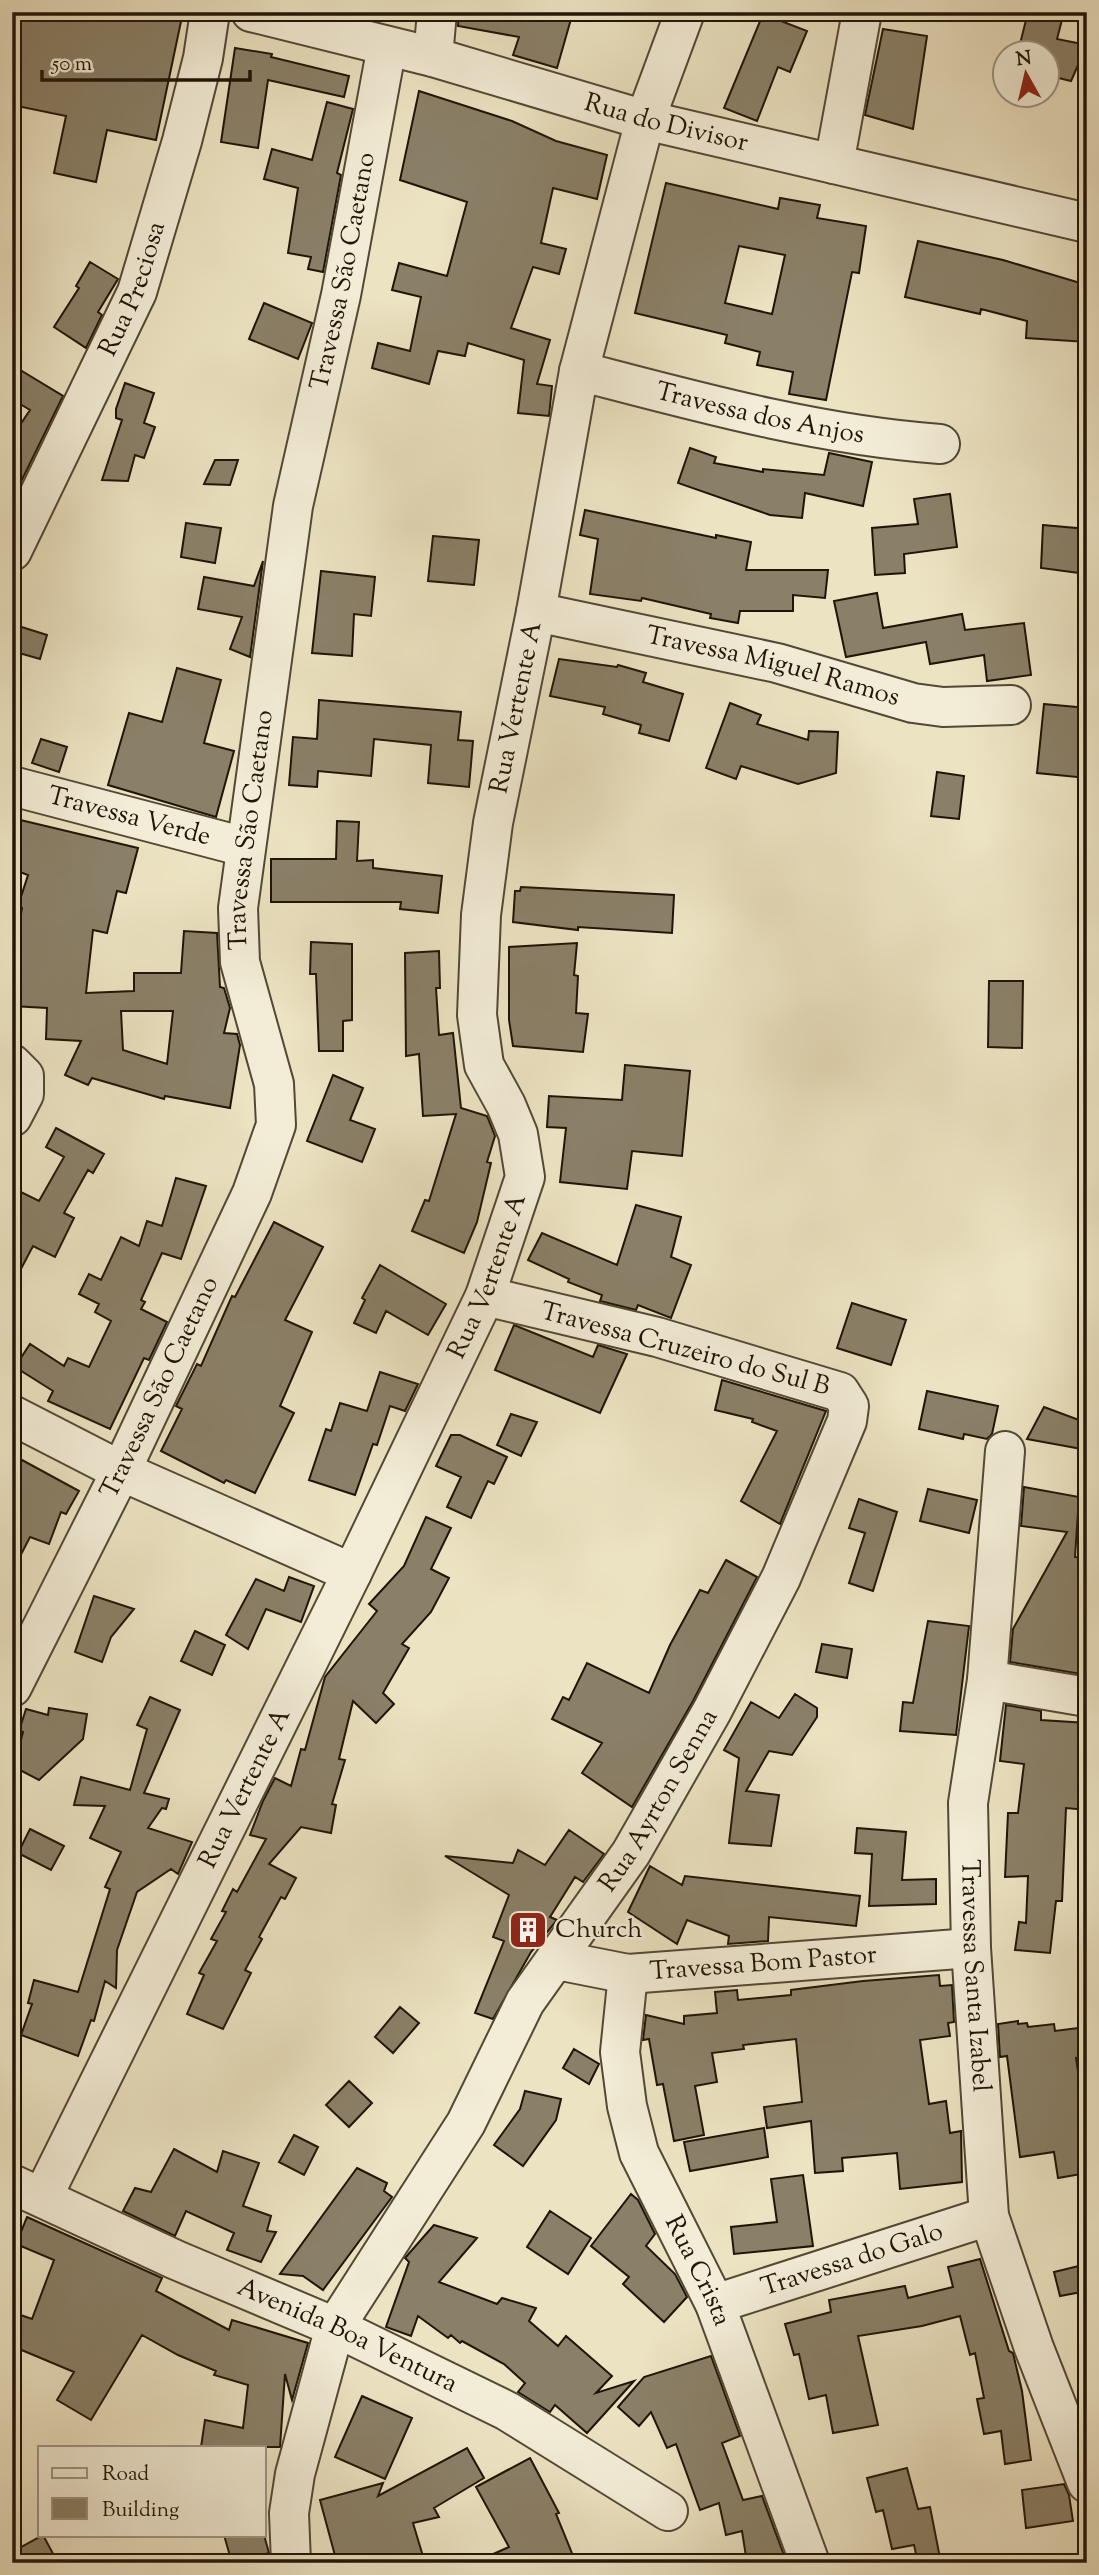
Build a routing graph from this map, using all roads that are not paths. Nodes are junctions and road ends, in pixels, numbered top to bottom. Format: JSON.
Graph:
{"nodes":[{"id":1,"x":210,"y":12,"type":"edge"},
{"id":2,"x":251,"y":12,"type":"edge"},
{"id":3,"x":437,"y":12,"type":"edge"},
{"id":4,"x":685,"y":12,"type":"edge"},
{"id":5,"x":862,"y":12,"type":"edge"},
{"id":6,"x":387,"y":46,"type":"junction"},
{"id":7,"x":433,"y":57,"type":"junction"},
{"id":8,"x":645,"y":120,"type":"junction"},
{"id":9,"x":834,"y":164,"type":"junction"},
{"id":10,"x":1087,"y":223,"type":"edge"},
{"id":11,"x":579,"y":371,"type":"junction"},
{"id":12,"x":940,"y":444,"type":"dead end"},
{"id":13,"x":12,"y":551,"type":"edge"},
{"id":14,"x":536,"y":612,"type":"junction"},
{"id":15,"x":1011,"y":705,"type":"dead end"},
{"id":16,"x":12,"y":786,"type":"edge"},
{"id":17,"x":245,"y":847,"type":"junction"},
{"id":18,"x":18,"y":1070,"type":"edge"},
{"id":19,"x":12,"y":1117,"type":"edge"},
{"id":20,"x":485,"y":1296,"type":"junction"},
{"id":21,"x":12,"y":1415,"type":"edge"},
{"id":22,"x":1005,"y":1451,"type":"dead end"},
{"id":23,"x":121,"y":1471,"type":"junction"},
{"id":24,"x":826,"y":1472,"type":"joint"},
{"id":25,"x":352,"y":1573,"type":"junction"},
{"id":26,"x":987,"y":1680,"type":"junction"},
{"id":27,"x":12,"y":1687,"type":"edge"},
{"id":28,"x":1087,"y":1697,"type":"edge"},
{"id":29,"x":971,"y":1948,"type":"junction"},
{"id":30,"x":557,"y":1960,"type":"junction"},
{"id":31,"x":628,"y":1974,"type":"junction"},
{"id":32,"x":28,"y":2190,"type":"edge"},
{"id":33,"x":989,"y":2216,"type":"junction"},
{"id":34,"x":715,"y":2304,"type":"junction"},
{"id":35,"x":335,"y":2327,"type":"junction"},
{"id":36,"x":1087,"y":2483,"type":"edge"},
{"id":37,"x":668,"y":2511,"type":"dead end"},
{"id":38,"x":291,"y":2563,"type":"edge"},
{"id":39,"x":810,"y":2563,"type":"edge"}],
"edges":[{"from":1,"to":13,"type":"street","name":"Rua Preciosa"},
{"from":2,"to":6,"type":"street","name":"Rua do Divisor"},
{"from":3,"to":7,"type":"street"},
{"from":4,"to":8,"type":"street","name":"Rua Vertente A"},
{"from":5,"to":9,"type":"street"},
{"from":6,"to":7,"type":"street","name":"Rua do Divisor"},
{"from":6,"to":17,"type":"street","name":"Travessa São Caetano"},
{"from":7,"to":8,"type":"street","name":"Rua do Divisor"},
{"from":8,"to":9,"type":"street","name":"Rua do Divisor"},
{"from":8,"to":11,"type":"street","name":"Rua Vertente A"},
{"from":9,"to":10,"type":"street","name":"Rua do Divisor"},
{"from":11,"to":12,"type":"street","name":"Travessa dos Anjos"},
{"from":11,"to":14,"type":"street","name":"Rua Vertente A"},
{"from":14,"to":15,"type":"street","name":"Travessa Miguel Ramos"},
{"from":14,"to":20,"type":"street","name":"Rua Vertente A"},
{"from":16,"to":17,"type":"street","name":"Travessa Verde"},
{"from":17,"to":23,"type":"street","name":"Travessa São Caetano"},
{"from":18,"to":19,"type":"street"},
{"from":20,"to":24,"type":"street","name":"Travessa Cruzeiro do Sul B"},
{"from":20,"to":25,"type":"street","name":"Rua Vertente A"},
{"from":21,"to":23,"type":"street"},
{"from":22,"to":26,"type":"street","name":"Travessa Santa Izabel"},
{"from":23,"to":25,"type":"street"},
{"from":23,"to":27,"type":"street","name":"Travessa São Caetano"},
{"from":24,"to":30,"type":"street","name":"Rua Ayrton Senna"},
{"from":25,"to":32,"type":"street","name":"Rua Vertente A"},
{"from":26,"to":28,"type":"street"},
{"from":26,"to":29,"type":"street","name":"Travessa Santa Izabel"},
{"from":29,"to":31,"type":"street","name":"Travessa Bom Pastor"},
{"from":29,"to":33,"type":"street","name":"Travessa Santa Izabel"},
{"from":30,"to":31,"type":"street","name":"Travessa Bom Pastor"},
{"from":30,"to":35,"type":"street","name":"Rua Ayrton Senna"},
{"from":31,"to":34,"type":"street","name":"Rua Crista"},
{"from":32,"to":35,"type":"street","name":"Avenida Boa Ventura"},
{"from":33,"to":34,"type":"street","name":"Travessa do Galo"},
{"from":33,"to":36,"type":"street","name":"Travessa Santa Izabel"},
{"from":34,"to":39,"type":"street","name":"Rua Crista"},
{"from":35,"to":37,"type":"street","name":"Avenida Boa Ventura"},
{"from":35,"to":38,"type":"street","name":"Rua Ayrton Senna"}]}
